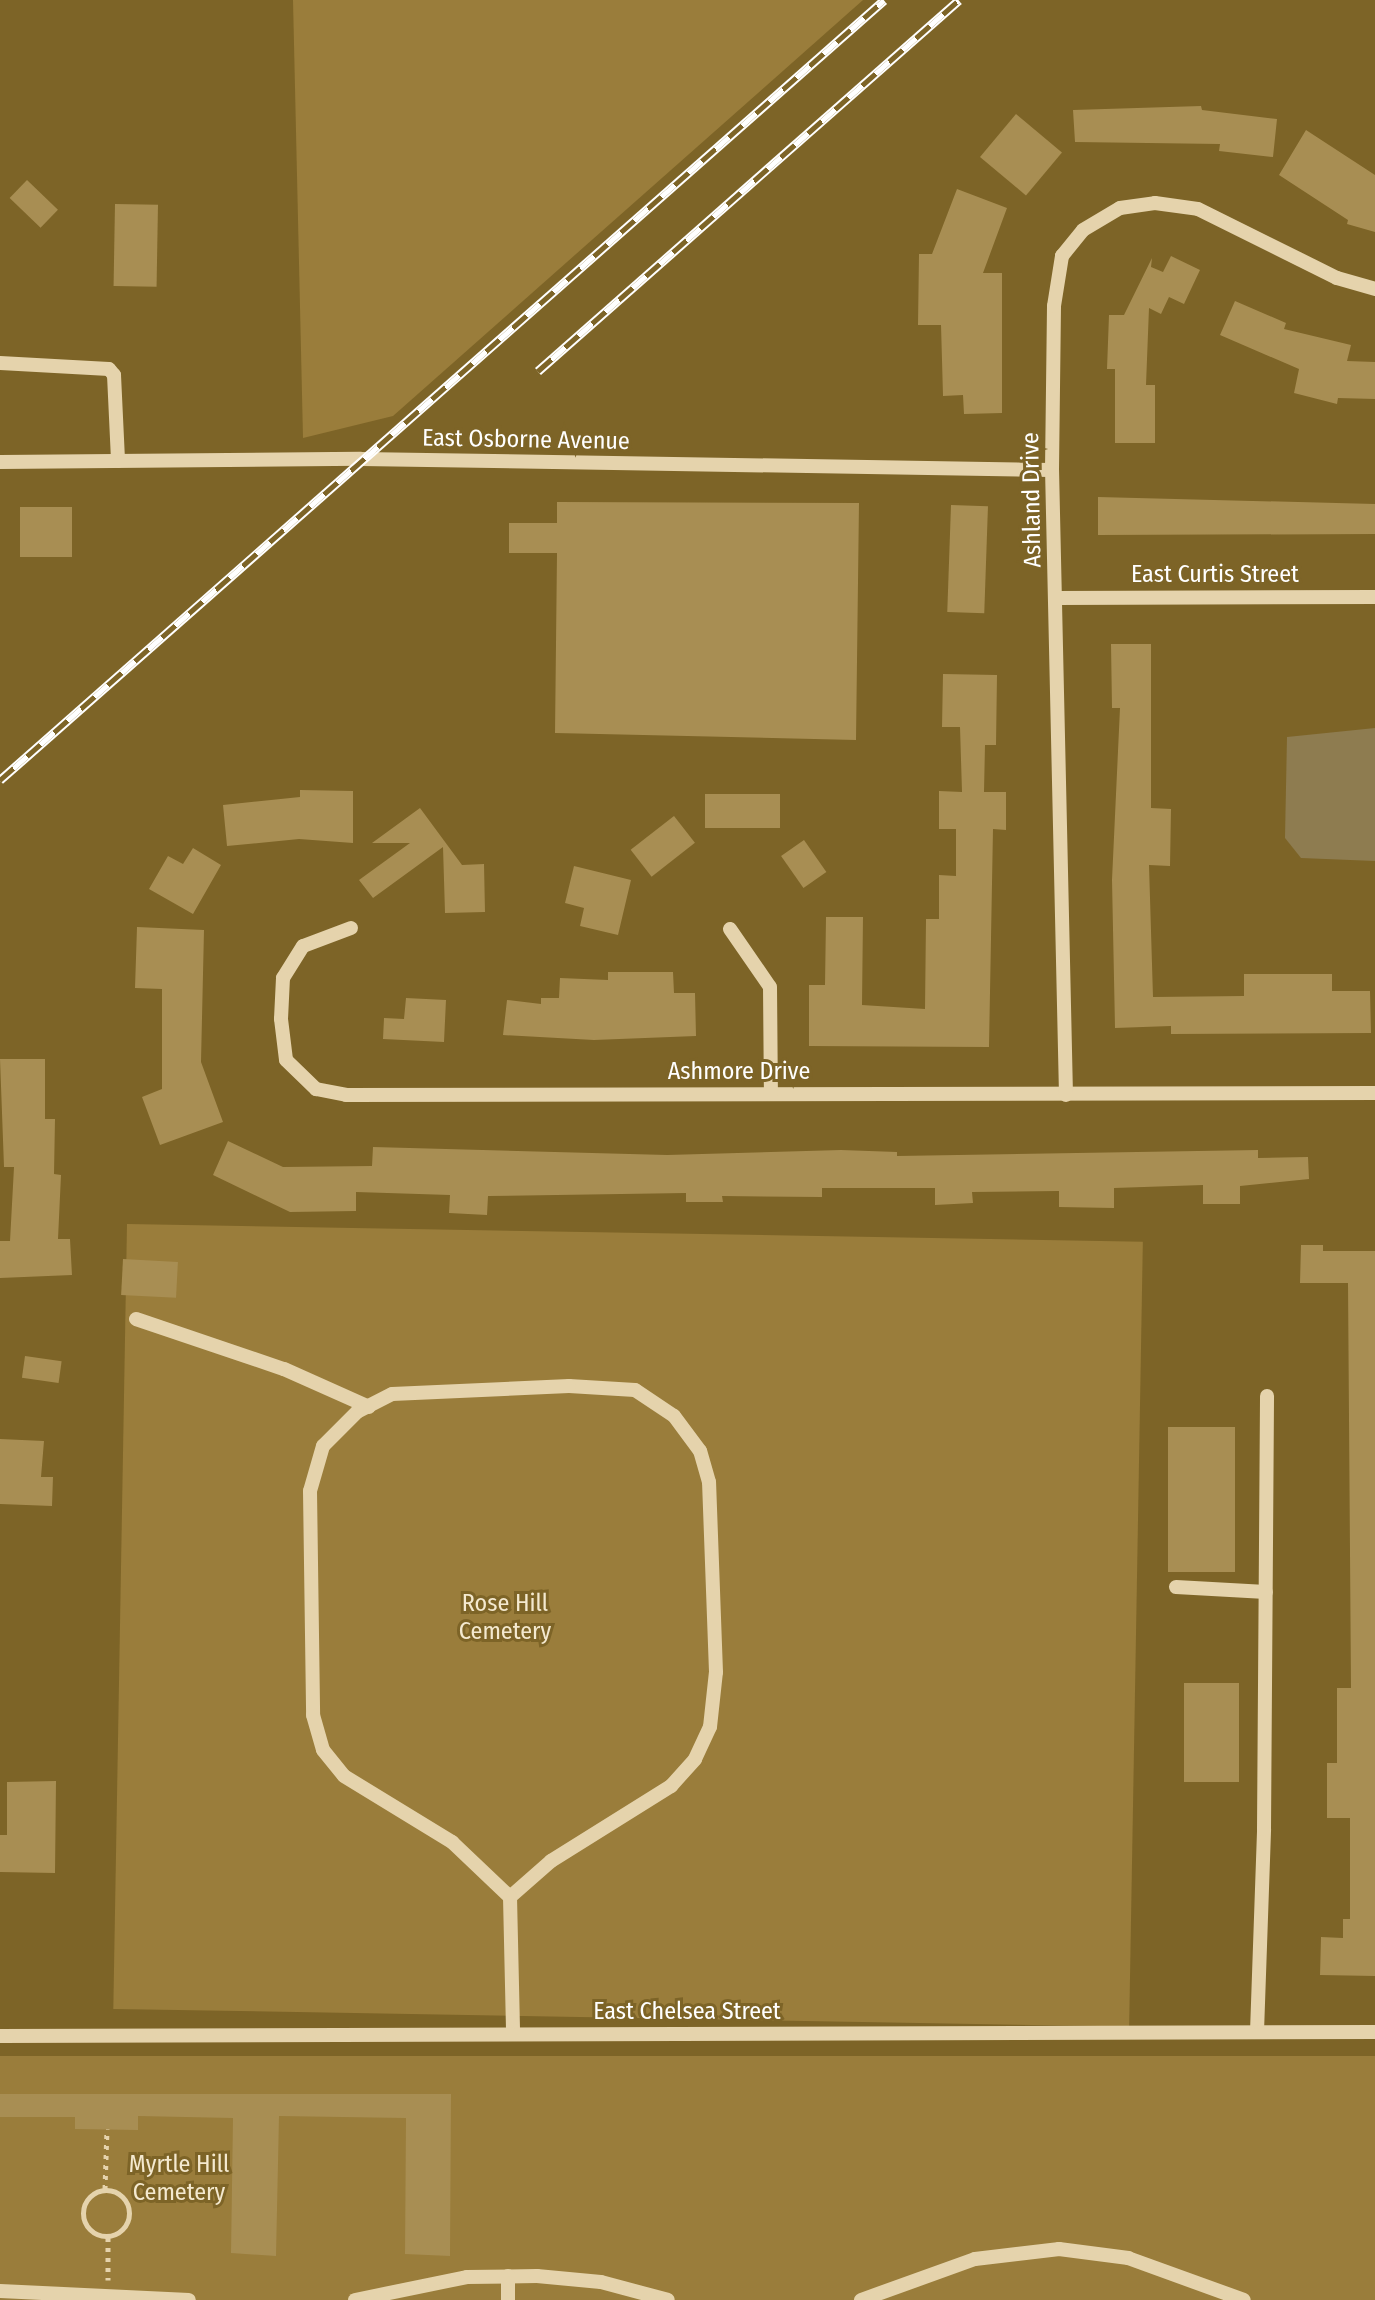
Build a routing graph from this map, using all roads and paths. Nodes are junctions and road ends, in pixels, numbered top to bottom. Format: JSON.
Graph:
{"nodes":[{"id":1,"x":1375,"y":289,"type":"edge"},
{"id":2,"x":0,"y":363,"type":"edge"},
{"id":3,"x":118,"y":461,"type":"junction"},
{"id":4,"x":0,"y":462,"type":"edge"},
{"id":5,"x":1052,"y":470,"type":"junction"},
{"id":6,"x":1375,"y":597,"type":"edge"},
{"id":7,"x":1056,"y":598,"type":"junction"},
{"id":8,"x":351,"y":928,"type":"dead end"},
{"id":9,"x":730,"y":929,"type":"dead end"},
{"id":10,"x":1375,"y":1093,"type":"edge"},
{"id":11,"x":771,"y":1094,"type":"junction"},
{"id":12,"x":1066,"y":1095,"type":"junction"},
{"id":13,"x":136,"y":1319,"type":"dead end"},
{"id":14,"x":1267,"y":1396,"type":"dead end"},
{"id":15,"x":369,"y":1407,"type":"junction"},
{"id":16,"x":1176,"y":1587,"type":"dead end"},
{"id":17,"x":1266,"y":1592,"type":"junction"},
{"id":18,"x":510,"y":1897,"type":"junction"},
{"id":19,"x":1257,"y":2032,"type":"junction"},
{"id":20,"x":1375,"y":2032,"type":"edge"},
{"id":21,"x":513,"y":2034,"type":"junction"},
{"id":22,"x":0,"y":2036,"type":"edge"},
{"id":23,"x":107,"y":2129,"type":"dead end"},
{"id":24,"x":105,"y":2189,"type":"junction"},
{"id":25,"x":108,"y":2237,"type":"junction"},
{"id":26,"x":508,"y":2276,"type":"junction"},
{"id":27,"x":0,"y":2291,"type":"edge"},
{"id":28,"x":108,"y":2298,"type":"edge"},
{"id":29,"x":189,"y":2300,"type":"edge"},
{"id":30,"x":355,"y":2300,"type":"edge"},
{"id":31,"x":508,"y":2300,"type":"edge"},
{"id":32,"x":668,"y":2300,"type":"edge"},
{"id":33,"x":861,"y":2300,"type":"edge"},
{"id":34,"x":1244,"y":2300,"type":"edge"}],
"edges":[{"from":1,"to":5,"type":"street","name":"Ashland Drive"},
{"from":2,"to":3,"type":"street"},
{"from":3,"to":4,"type":"street","name":"East Osborne Avenue"},
{"from":3,"to":5,"type":"street","name":"East Osborne Avenue"},
{"from":5,"to":7,"type":"street","name":"Ashland Drive"},
{"from":6,"to":7,"type":"street","name":"East Curtis Street"},
{"from":7,"to":12,"type":"street","name":"Ashland Drive"},
{"from":8,"to":11,"type":"street","name":"Ashmore Drive"},
{"from":9,"to":11,"type":"street"},
{"from":10,"to":12,"type":"street","name":"Ashmore Drive"},
{"from":11,"to":12,"type":"street","name":"Ashmore Drive"},
{"from":13,"to":15,"type":"street"},
{"from":14,"to":17,"type":"street"},
{"from":15,"to":18,"type":"street"},
{"from":15,"to":18,"type":"street"},
{"from":16,"to":17,"type":"street"},
{"from":17,"to":19,"type":"street"},
{"from":18,"to":21,"type":"street"},
{"from":19,"to":20,"type":"street","name":"East Chelsea Street"},
{"from":19,"to":21,"type":"street","name":"East Chelsea Street"},
{"from":21,"to":22,"type":"street","name":"East Chelsea Street"},
{"from":23,"to":24,"type":"path"},
{"from":24,"to":25,"type":"path"},
{"from":24,"to":25,"type":"path"},
{"from":25,"to":28,"type":"path"},
{"from":26,"to":30,"type":"street"},
{"from":26,"to":31,"type":"street"},
{"from":26,"to":32,"type":"street"},
{"from":27,"to":28,"type":"street"},
{"from":28,"to":29,"type":"street"},
{"from":33,"to":34,"type":"street"}]}
